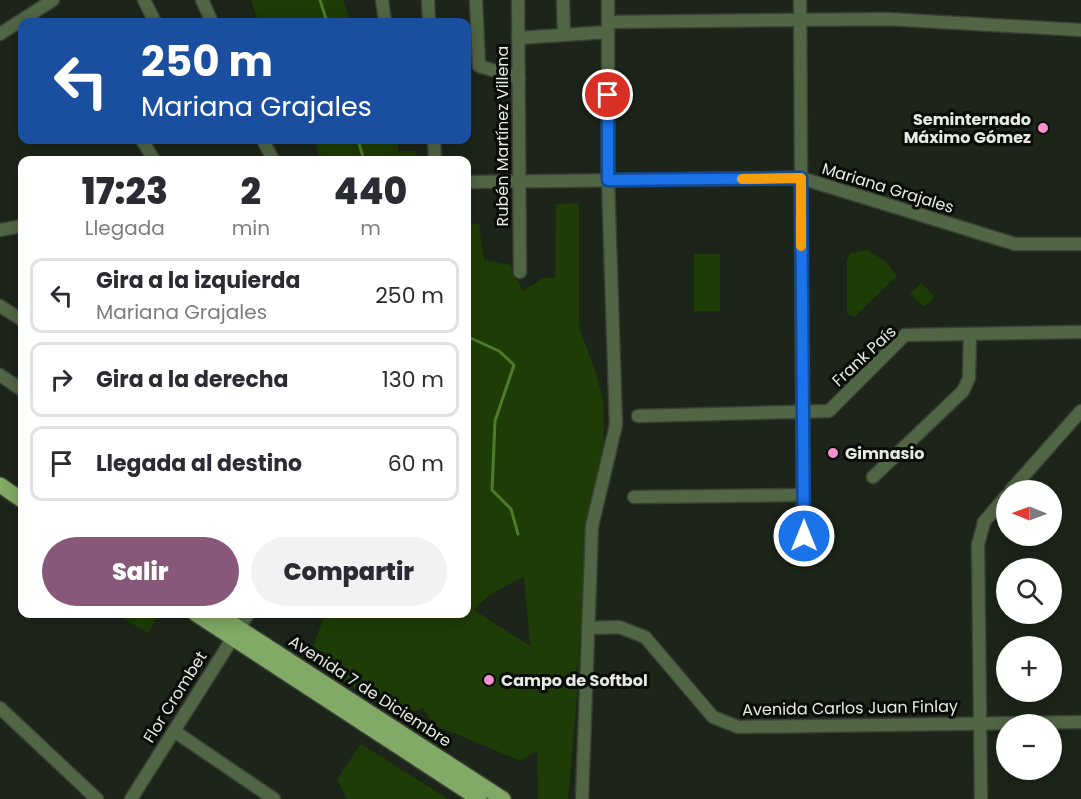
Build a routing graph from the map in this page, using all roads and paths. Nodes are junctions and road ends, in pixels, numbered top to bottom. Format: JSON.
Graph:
{"nodes":[{"id":1,"x":53,"y":0,"type":"edge"},
{"id":2,"x":144,"y":0,"type":"edge"},
{"id":3,"x":202,"y":0,"type":"edge"},
{"id":4,"x":382,"y":0,"type":"edge"},
{"id":5,"x":428,"y":0,"type":"edge"},
{"id":6,"x":476,"y":0,"type":"edge"},
{"id":7,"x":518,"y":0,"type":"edge"},
{"id":8,"x":563,"y":0,"type":"edge"},
{"id":9,"x":608,"y":0,"type":"edge"},
{"id":10,"x":800,"y":0,"type":"edge"},
{"id":11,"x":25,"y":18,"type":"edge"},
{"id":12,"x":153,"y":18,"type":"edge"},
{"id":13,"x":210,"y":18,"type":"edge"},
{"id":14,"x":384,"y":18,"type":"edge"},
{"id":15,"x":429,"y":18,"type":"edge"},
{"id":16,"x":800,"y":19,"type":"junction"},
{"id":17,"x":18,"y":22,"type":"edge"},
{"id":18,"x":608,"y":27,"type":"junction"},
{"id":19,"x":1081,"y":30,"type":"edge"},
{"id":20,"x":0,"y":34,"type":"edge"},
{"id":21,"x":564,"y":35,"type":"junction"},
{"id":22,"x":518,"y":38,"type":"junction"},
{"id":23,"x":519,"y":78,"type":"junction"},
{"id":24,"x":801,"y":178,"type":"junction"},
{"id":25,"x":608,"y":180,"type":"junction"},
{"id":26,"x":519,"y":181,"type":"junction"},
{"id":27,"x":471,"y":182,"type":"edge"},
{"id":28,"x":18,"y":227,"type":"edge"},
{"id":29,"x":0,"y":230,"type":"edge"},
{"id":30,"x":1081,"y":244,"type":"edge"},
{"id":31,"x":520,"y":272,"type":"dead end"},
{"id":32,"x":0,"y":306,"type":"edge"},
{"id":33,"x":18,"y":317,"type":"edge"},
{"id":34,"x":1081,"y":332,"type":"edge"},
{"id":35,"x":970,"y":334,"type":"junction"},
{"id":36,"x":0,"y":375,"type":"edge"},
{"id":37,"x":18,"y":387,"type":"edge"},
{"id":38,"x":1081,"y":411,"type":"edge"},
{"id":39,"x":803,"y":412,"type":"junction"},
{"id":40,"x":638,"y":416,"type":"dead end"},
{"id":41,"x":0,"y":473,"type":"edge"},
{"id":42,"x":873,"y":477,"type":"dead end"},
{"id":43,"x":1020,"y":480,"type":"edge"},
{"id":44,"x":0,"y":485,"type":"edge"},
{"id":45,"x":18,"y":485,"type":"edge"},
{"id":46,"x":803,"y":495,"type":"junction"},
{"id":47,"x":18,"y":497,"type":"edge"},
{"id":48,"x":634,"y":497,"type":"dead end"},
{"id":49,"x":996,"y":508,"type":"edge"},
{"id":50,"x":804,"y":536,"type":"dead end"},
{"id":51,"x":204,"y":618,"type":"edge"},
{"id":52,"x":221,"y":618,"type":"edge"},
{"id":53,"x":245,"y":618,"type":"edge"},
{"id":54,"x":588,"y":628,"type":"junction"},
{"id":55,"x":236,"y":633,"type":"junction"},
{"id":56,"x":0,"y":708,"type":"edge"},
{"id":57,"x":1081,"y":722,"type":"edge"},
{"id":58,"x":980,"y":723,"type":"junction"},
{"id":59,"x":174,"y":731,"type":"junction"},
{"id":60,"x":97,"y":799,"type":"edge"},
{"id":61,"x":131,"y":799,"type":"edge"},
{"id":62,"x":274,"y":799,"type":"edge"},
{"id":63,"x":479,"y":799,"type":"edge"},
{"id":64,"x":504,"y":799,"type":"edge"},
{"id":65,"x":582,"y":799,"type":"edge"},
{"id":66,"x":981,"y":799,"type":"edge"}],
"edges":[{"from":1,"to":11,"type":"street"},
{"from":2,"to":12,"type":"street"},
{"from":3,"to":13,"type":"street"},
{"from":4,"to":14,"type":"street"},
{"from":5,"to":15,"type":"street"},
{"from":6,"to":23,"type":"street"},
{"from":7,"to":22,"type":"street","name":"Rubén Martínez Villena"},
{"from":8,"to":21,"type":"street"},
{"from":9,"to":18,"type":"street"},
{"from":10,"to":16,"type":"street"},
{"from":16,"to":18,"type":"street"},
{"from":16,"to":19,"type":"street"},
{"from":16,"to":24,"type":"street"},
{"from":17,"to":20,"type":"street"},
{"from":18,"to":21,"type":"street"},
{"from":18,"to":25,"type":"street"},
{"from":21,"to":22,"type":"street"},
{"from":22,"to":23,"type":"street","name":"Rubén Martínez Villena"},
{"from":23,"to":26,"type":"street","name":"Rubén Martínez Villena"},
{"from":24,"to":25,"type":"street","name":"Mariana Grajales"},
{"from":24,"to":30,"type":"street","name":"Mariana Grajales"},
{"from":24,"to":39,"type":"street"},
{"from":25,"to":26,"type":"street","name":"Mariana Grajales"},
{"from":25,"to":54,"type":"street"},
{"from":26,"to":27,"type":"street","name":"Mariana Grajales"},
{"from":26,"to":31,"type":"street","name":"Rubén Martínez Villena"},
{"from":28,"to":29,"type":"street"},
{"from":32,"to":33,"type":"street"},
{"from":34,"to":35,"type":"street","name":"Frank País"},
{"from":35,"to":39,"type":"street","name":"Frank País"},
{"from":35,"to":42,"type":"street"},
{"from":36,"to":37,"type":"street"},
{"from":38,"to":43,"type":"street"},
{"from":39,"to":40,"type":"street","name":"Frank País"},
{"from":39,"to":46,"type":"street"},
{"from":41,"to":45,"type":"main road"},
{"from":44,"to":47,"type":"main road"},
{"from":46,"to":48,"type":"street"},
{"from":46,"to":50,"type":"street"},
{"from":49,"to":58,"type":"street"},
{"from":51,"to":55,"type":"main road","name":"Avenida 7 de Diciembre"},
{"from":52,"to":55,"type":"main road","name":"Avenida 7 de Diciembre"},
{"from":53,"to":55,"type":"street","name":"Flor Crombet"},
{"from":54,"to":58,"type":"street","name":"Avenida Carlos Juan Finlay"},
{"from":54,"to":65,"type":"street"},
{"from":55,"to":59,"type":"street","name":"Flor Crombet"},
{"from":55,"to":63,"type":"main road","name":"Avenida 7 de Diciembre"},
{"from":55,"to":64,"type":"main road","name":"Avenida 7 de Diciembre"},
{"from":56,"to":60,"type":"street"},
{"from":57,"to":58,"type":"street","name":"Avenida Carlos Juan Finlay"},
{"from":58,"to":66,"type":"street"},
{"from":59,"to":61,"type":"street","name":"Flor Crombet"},
{"from":59,"to":62,"type":"street"}]}
